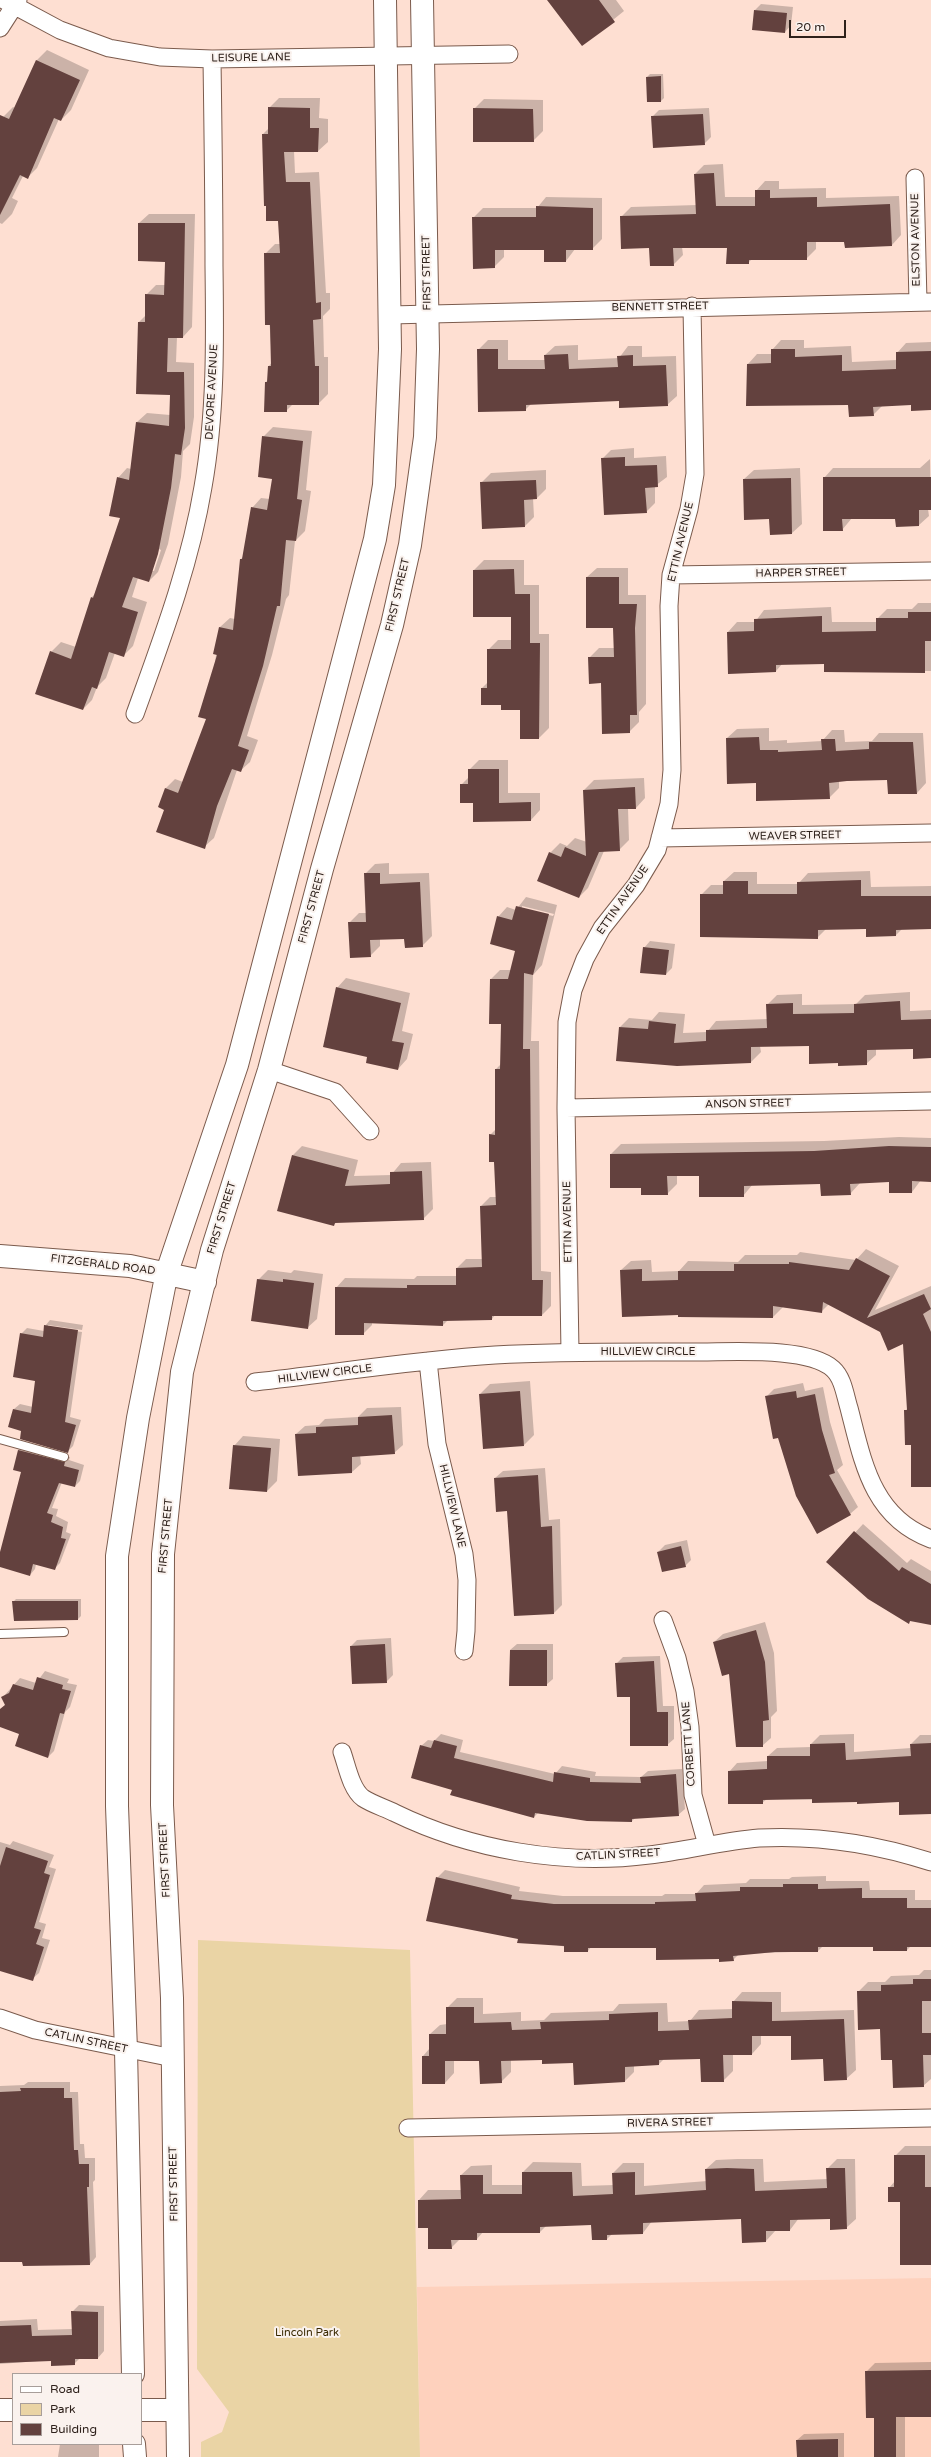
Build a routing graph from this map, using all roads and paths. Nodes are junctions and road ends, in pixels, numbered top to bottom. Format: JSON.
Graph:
{"nodes":[{"id":1,"x":385,"y":0,"type":"edge"},
{"id":2,"x":422,"y":0,"type":"edge"},
{"id":3,"x":12,"y":2,"type":"edge"},
{"id":4,"x":0,"y":28,"type":"edge"},
{"id":5,"x":509,"y":54,"type":"dead end"},
{"id":6,"x":423,"y":55,"type":"junction"},
{"id":7,"x":386,"y":56,"type":"junction"},
{"id":8,"x":212,"y":59,"type":"junction"},
{"id":9,"x":915,"y":178,"type":"dead end"},
{"id":10,"x":924,"y":302,"type":"edge"},
{"id":11,"x":692,"y":306,"type":"junction"},
{"id":12,"x":428,"y":313,"type":"junction"},
{"id":13,"x":390,"y":315,"type":"junction"},
{"id":14,"x":931,"y":571,"type":"edge"},
{"id":15,"x":671,"y":576,"type":"junction"},
{"id":16,"x":135,"y":714,"type":"dead end"},
{"id":17,"x":931,"y":833,"type":"edge"},
{"id":18,"x":660,"y":838,"type":"junction"},
{"id":19,"x":269,"y":1070,"type":"junction"},
{"id":20,"x":931,"y":1101,"type":"edge"},
{"id":21,"x":566,"y":1108,"type":"junction"},
{"id":22,"x":370,"y":1132,"type":"dead end"},
{"id":23,"x":0,"y":1256,"type":"edge"},
{"id":24,"x":167,"y":1272,"type":"junction"},
{"id":25,"x":205,"y":1282,"type":"junction"},
{"id":26,"x":570,"y":1352,"type":"junction"},
{"id":27,"x":428,"y":1361,"type":"junction"},
{"id":28,"x":255,"y":1382,"type":"dead end"},
{"id":29,"x":0,"y":1439,"type":"edge"},
{"id":30,"x":64,"y":1457,"type":"dead end"},
{"id":31,"x":931,"y":1539,"type":"edge"},
{"id":32,"x":663,"y":1620,"type":"dead end"},
{"id":33,"x":64,"y":1632,"type":"dead end"},
{"id":34,"x":0,"y":1634,"type":"edge"},
{"id":35,"x":464,"y":1651,"type":"dead end"},
{"id":36,"x":342,"y":1752,"type":"dead end"},
{"id":37,"x":707,"y":1845,"type":"junction"},
{"id":38,"x":931,"y":1862,"type":"edge"},
{"id":39,"x":0,"y":2018,"type":"edge"},
{"id":40,"x":126,"y":2050,"type":"junction"},
{"id":41,"x":173,"y":2058,"type":"junction"},
{"id":42,"x":931,"y":2118,"type":"edge"},
{"id":43,"x":408,"y":2128,"type":"dead end"},
{"id":44,"x":133,"y":2373,"type":"edge"},
{"id":45,"x":0,"y":2410,"type":"edge"},
{"id":46,"x":12,"y":2410,"type":"edge"},
{"id":47,"x":142,"y":2410,"type":"edge"},
{"id":48,"x":177,"y":2410,"type":"junction"},
{"id":49,"x":134,"y":2445,"type":"edge"},
{"id":50,"x":134,"y":2457,"type":"edge"},
{"id":51,"x":178,"y":2457,"type":"edge"}],
"edges":[{"from":1,"to":7,"type":"main road"},
{"from":2,"to":6,"type":"main road","name":"FIRST STREET"},
{"from":3,"to":4,"type":"street"},
{"from":3,"to":8,"type":"street","name":"LEISURE LANE"},
{"from":5,"to":6,"type":"street","name":"LEISURE LANE"},
{"from":6,"to":7,"type":"street","name":"LEISURE LANE"},
{"from":6,"to":12,"type":"main road","name":"FIRST STREET"},
{"from":7,"to":8,"type":"street","name":"LEISURE LANE"},
{"from":7,"to":13,"type":"main road"},
{"from":8,"to":16,"type":"street","name":"DEVORE AVENUE"},
{"from":9,"to":10,"type":"street","name":"ELSTON AVENUE"},
{"from":10,"to":11,"type":"street","name":"BENNETT STREET"},
{"from":11,"to":12,"type":"street","name":"BENNETT STREET"},
{"from":11,"to":15,"type":"street","name":"ETTIN AVENUE"},
{"from":12,"to":13,"type":"street","name":"BENNETT STREET"},
{"from":12,"to":19,"type":"main road","name":"FIRST STREET"},
{"from":13,"to":24,"type":"main road"},
{"from":14,"to":15,"type":"street","name":"HARPER STREET"},
{"from":15,"to":18,"type":"street","name":"ETTIN AVENUE"},
{"from":17,"to":18,"type":"street","name":"WEAVER STREET"},
{"from":18,"to":21,"type":"street","name":"ETTIN AVENUE"},
{"from":19,"to":22,"type":"street"},
{"from":19,"to":25,"type":"main road","name":"FIRST STREET"},
{"from":20,"to":21,"type":"street","name":"ANSON STREET"},
{"from":21,"to":26,"type":"street","name":"ETTIN AVENUE"},
{"from":23,"to":24,"type":"main road","name":"FITZGERALD ROAD"},
{"from":24,"to":25,"type":"main road","name":"FITZGERALD ROAD"},
{"from":24,"to":40,"type":"main road"},
{"from":25,"to":41,"type":"main road","name":"FIRST STREET"},
{"from":26,"to":27,"type":"street","name":"HILLVIEW CIRCLE"},
{"from":26,"to":31,"type":"street","name":"HILLVIEW CIRCLE"},
{"from":27,"to":28,"type":"street","name":"HILLVIEW CIRCLE"},
{"from":27,"to":35,"type":"street","name":"HILLVIEW LANE"},
{"from":29,"to":30,"type":"lane"},
{"from":32,"to":37,"type":"street","name":"CORBETT LANE"},
{"from":33,"to":34,"type":"lane"},
{"from":36,"to":37,"type":"street","name":"CATLIN STREET"},
{"from":37,"to":38,"type":"street","name":"CATLIN STREET"},
{"from":39,"to":40,"type":"street","name":"CATLIN STREET"},
{"from":40,"to":41,"type":"street","name":"CATLIN STREET"},
{"from":40,"to":44,"type":"main road"},
{"from":41,"to":48,"type":"main road","name":"FIRST STREET"},
{"from":42,"to":43,"type":"street","name":"RIVERA STREET"},
{"from":45,"to":46,"type":"main road"},
{"from":47,"to":48,"type":"main road"},
{"from":48,"to":51,"type":"main road","name":"FIRST STREET"},
{"from":49,"to":50,"type":"main road"}]}
